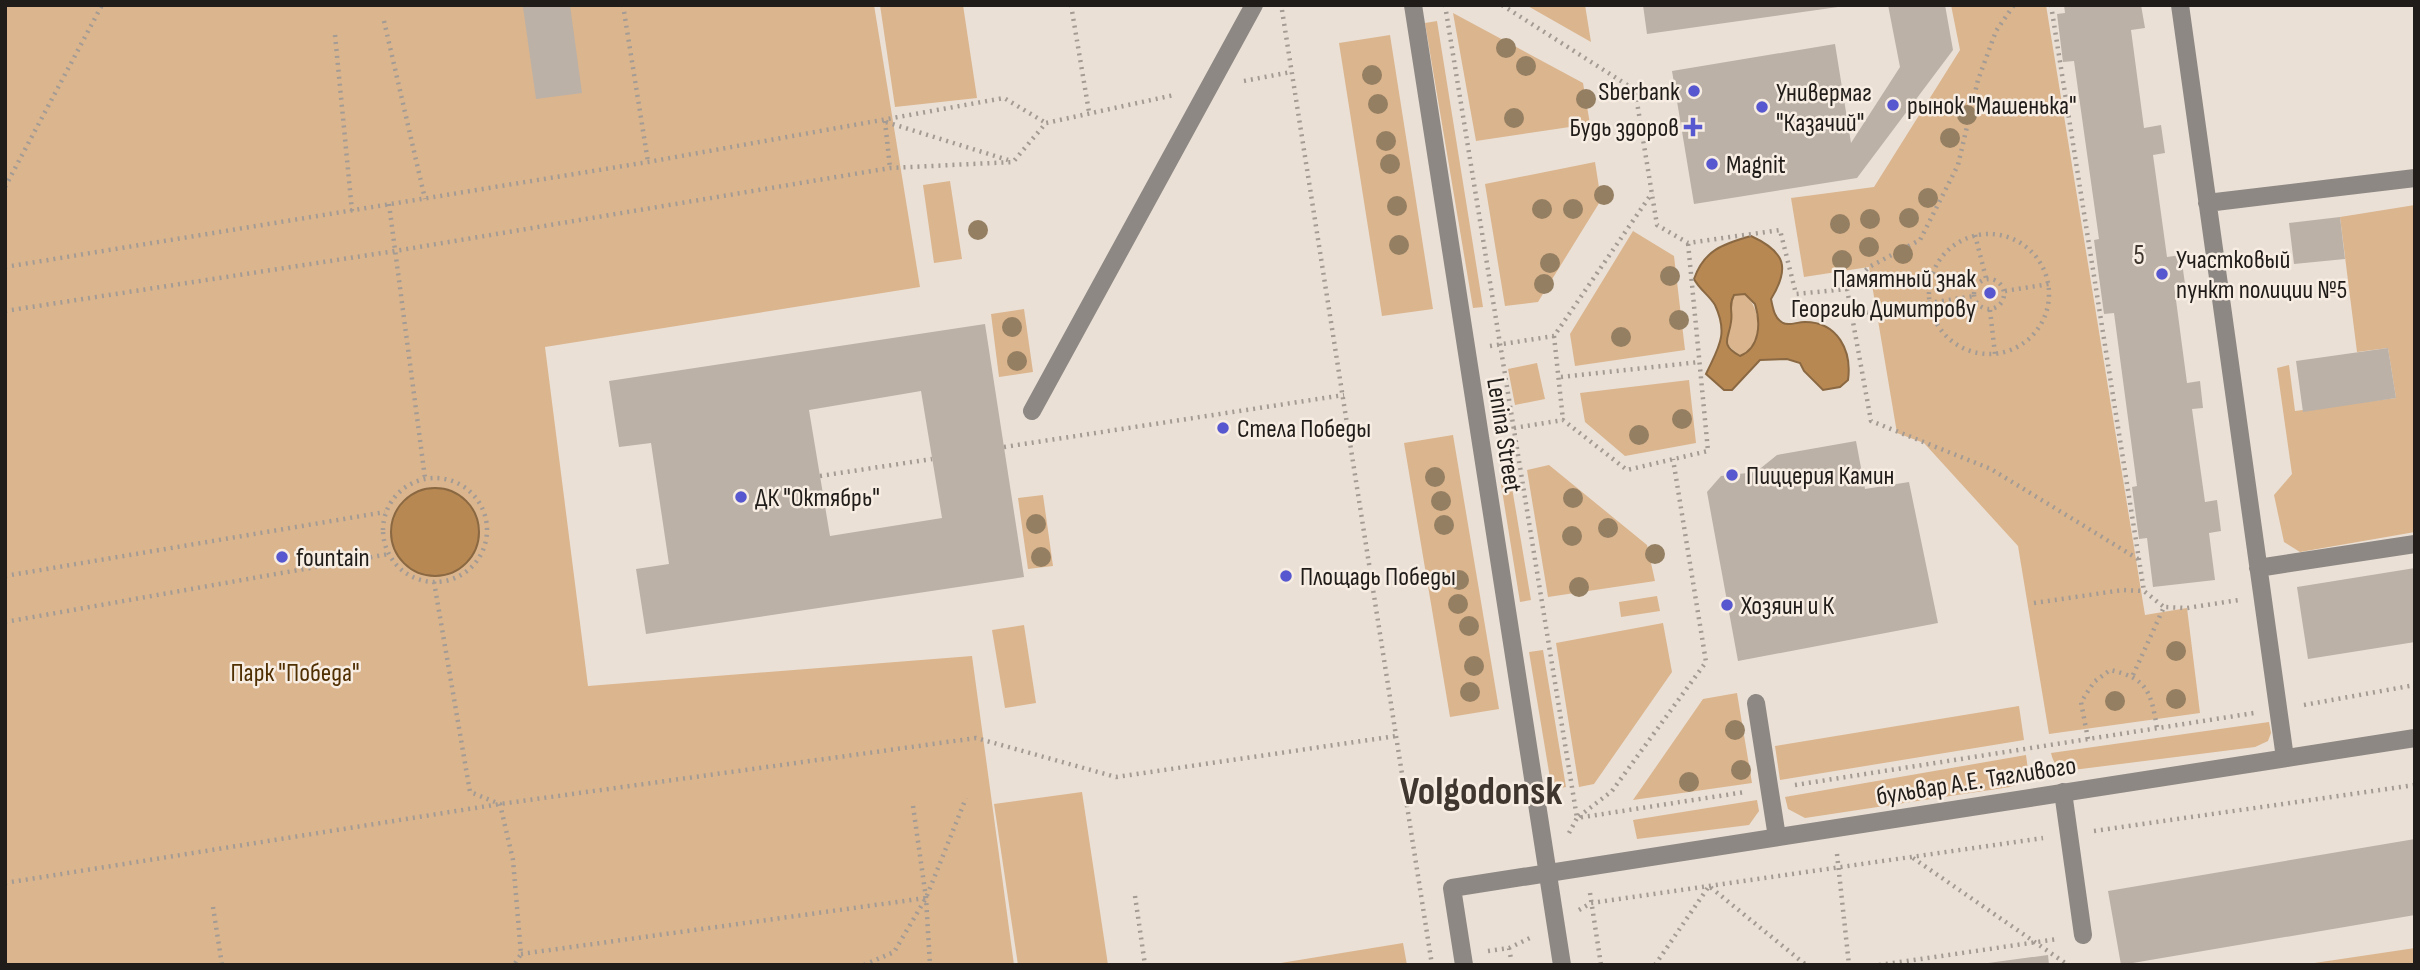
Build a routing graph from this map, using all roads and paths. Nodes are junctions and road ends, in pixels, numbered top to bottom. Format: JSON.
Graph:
{"nodes":[{"id":1,"x":102,"y":5,"type":"edge"},
{"id":2,"x":623,"y":5,"type":"edge"},
{"id":3,"x":1072,"y":5,"type":"edge"},
{"id":4,"x":1254,"y":5,"type":"edge"},
{"id":5,"x":1281,"y":5,"type":"edge"},
{"id":6,"x":1413,"y":5,"type":"edge"},
{"id":7,"x":1445,"y":5,"type":"edge"},
{"id":8,"x":1502,"y":5,"type":"edge"},
{"id":9,"x":2014,"y":5,"type":"edge"},
{"id":10,"x":2051,"y":5,"type":"edge"},
{"id":11,"x":2180,"y":5,"type":"edge"},
{"id":12,"x":384,"y":21,"type":"dead end"},
{"id":13,"x":335,"y":35,"type":"dead end"},
{"id":14,"x":1292,"y":72,"type":"junction"},
{"id":15,"x":1209,"y":88,"type":"junction"},
{"id":16,"x":1089,"y":112,"type":"junction"},
{"id":17,"x":885,"y":121,"type":"junction"},
{"id":18,"x":1046,"y":123,"type":"junction"},
{"id":19,"x":648,"y":162,"type":"junction"},
{"id":20,"x":1013,"y":162,"type":"junction"},
{"id":21,"x":890,"y":168,"type":"junction"},
{"id":22,"x":2415,"y":178,"type":"edge"},
{"id":23,"x":5,"y":187,"type":"edge"},
{"id":24,"x":1652,"y":192,"type":"junction"},
{"id":25,"x":425,"y":199,"type":"junction"},
{"id":26,"x":2207,"y":203,"type":"junction"},
{"id":27,"x":389,"y":204,"type":"junction"},
{"id":28,"x":352,"y":211,"type":"junction"},
{"id":29,"x":1975,"y":234,"type":"junction"},
{"id":30,"x":1688,"y":243,"type":"junction"},
{"id":31,"x":395,"y":251,"type":"junction"},
{"id":32,"x":5,"y":267,"type":"edge"},
{"id":33,"x":1986,"y":278,"type":"junction"},
{"id":34,"x":2049,"y":284,"type":"junction"},
{"id":35,"x":1847,"y":289,"type":"junction"},
{"id":36,"x":2005,"y":291,"type":"junction"},
{"id":37,"x":1974,"y":296,"type":"junction"},
{"id":38,"x":1930,"y":302,"type":"junction"},
{"id":39,"x":1990,"y":310,"type":"junction"},
{"id":40,"x":5,"y":311,"type":"edge"},
{"id":41,"x":1852,"y":315,"type":"junction"},
{"id":42,"x":1554,"y":335,"type":"junction"},
{"id":43,"x":1500,"y":344,"type":"junction"},
{"id":44,"x":1466,"y":350,"type":"junction"},
{"id":45,"x":1995,"y":354,"type":"junction"},
{"id":46,"x":1699,"y":362,"type":"junction"},
{"id":47,"x":1561,"y":377,"type":"junction"},
{"id":48,"x":1344,"y":394,"type":"junction"},
{"id":49,"x":1032,"y":411,"type":"dead end"},
{"id":50,"x":1563,"y":420,"type":"junction"},
{"id":51,"x":1514,"y":428,"type":"junction"},
{"id":52,"x":1004,"y":447,"type":"dead end"},
{"id":53,"x":932,"y":459,"type":"dead end"},
{"id":54,"x":1673,"y":459,"type":"junction"},
{"id":55,"x":820,"y":476,"type":"dead end"},
{"id":56,"x":425,"y":478,"type":"junction"},
{"id":57,"x":385,"y":512,"type":"junction"},
{"id":58,"x":2415,"y":544,"type":"edge"},
{"id":59,"x":389,"y":554,"type":"junction"},
{"id":60,"x":2139,"y":560,"type":"junction"},
{"id":61,"x":2259,"y":568,"type":"junction"},
{"id":62,"x":5,"y":576,"type":"edge"},
{"id":63,"x":434,"y":582,"type":"junction"},
{"id":64,"x":2144,"y":591,"type":"junction"},
{"id":65,"x":2263,"y":597,"type":"junction"},
{"id":66,"x":2034,"y":603,"type":"dead end"},
{"id":67,"x":2164,"y":607,"type":"junction"},
{"id":68,"x":5,"y":622,"type":"edge"},
{"id":69,"x":2133,"y":675,"type":"junction"},
{"id":70,"x":2415,"y":685,"type":"edge"},
{"id":71,"x":1756,"y":703,"type":"dead end"},
{"id":72,"x":2279,"y":709,"type":"junction"},
{"id":73,"x":2157,"y":728,"type":"junction"},
{"id":74,"x":1396,"y":736,"type":"junction"},
{"id":75,"x":2415,"y":738,"type":"edge"},
{"id":76,"x":2088,"y":739,"type":"junction"},
{"id":77,"x":2286,"y":758,"type":"junction"},
{"id":78,"x":2415,"y":785,"type":"edge"},
{"id":79,"x":1769,"y":789,"type":"junction"},
{"id":80,"x":2063,"y":792,"type":"junction"},
{"id":81,"x":966,"y":798,"type":"dead end"},
{"id":82,"x":500,"y":804,"type":"junction"},
{"id":83,"x":913,"y":806,"type":"dead end"},
{"id":84,"x":1577,"y":818,"type":"junction"},
{"id":85,"x":1834,"y":828,"type":"junction"},
{"id":86,"x":2069,"y":835,"type":"junction"},
{"id":87,"x":1777,"y":837,"type":"junction"},
{"id":88,"x":1566,"y":839,"type":"dead end"},
{"id":89,"x":1912,"y":857,"type":"junction"},
{"id":90,"x":1838,"y":867,"type":"junction"},
{"id":91,"x":1546,"y":873,"type":"junction"},
{"id":92,"x":5,"y":883,"type":"edge"},
{"id":93,"x":1709,"y":886,"type":"junction"},
{"id":94,"x":1135,"y":896,"type":"dead end"},
{"id":95,"x":926,"y":898,"type":"junction"},
{"id":96,"x":1591,"y":903,"type":"junction"},
{"id":97,"x":213,"y":907,"type":"dead end"},
{"id":98,"x":1556,"y":925,"type":"junction"},
{"id":99,"x":2083,"y":935,"type":"joint"},
{"id":100,"x":2039,"y":942,"type":"junction"},
{"id":101,"x":1509,"y":948,"type":"junction"},
{"id":102,"x":521,"y":954,"type":"junction"},
{"id":103,"x":1511,"y":959,"type":"dead end"},
{"id":104,"x":1464,"y":960,"type":"edge"},
{"id":105,"x":1432,"y":962,"type":"edge"},
{"id":106,"x":222,"y":965,"type":"edge"},
{"id":107,"x":514,"y":965,"type":"edge"},
{"id":108,"x":864,"y":965,"type":"edge"},
{"id":109,"x":930,"y":965,"type":"edge"},
{"id":110,"x":1145,"y":965,"type":"edge"},
{"id":111,"x":1562,"y":965,"type":"edge"},
{"id":112,"x":1601,"y":965,"type":"edge"},
{"id":113,"x":1655,"y":965,"type":"edge"},
{"id":114,"x":1806,"y":965,"type":"edge"},
{"id":115,"x":1849,"y":965,"type":"edge"},
{"id":116,"x":1879,"y":965,"type":"edge"},
{"id":117,"x":2068,"y":965,"type":"edge"}],
"edges":[{"from":1,"to":23,"type":"path"},
{"from":2,"to":19,"type":"path"},
{"from":3,"to":16,"type":"path"},
{"from":4,"to":15,"type":"street"},
{"from":5,"to":14,"type":"path"},
{"from":6,"to":44,"type":"street","name":"Lenina Street"},
{"from":7,"to":43,"type":"path"},
{"from":8,"to":24,"type":"path"},
{"from":9,"to":35,"type":"path"},
{"from":10,"to":60,"type":"path"},
{"from":11,"to":26,"type":"street"},
{"from":12,"to":25,"type":"path"},
{"from":13,"to":28,"type":"path"},
{"from":14,"to":15,"type":"path"},
{"from":14,"to":48,"type":"path"},
{"from":15,"to":16,"type":"path"},
{"from":15,"to":49,"type":"street"},
{"from":16,"to":18,"type":"path"},
{"from":17,"to":18,"type":"path"},
{"from":17,"to":19,"type":"path"},
{"from":17,"to":20,"type":"path"},
{"from":17,"to":21,"type":"path"},
{"from":18,"to":20,"type":"path"},
{"from":19,"to":25,"type":"path"},
{"from":20,"to":21,"type":"path"},
{"from":21,"to":31,"type":"path"},
{"from":22,"to":26,"type":"street"},
{"from":24,"to":30,"type":"path"},
{"from":24,"to":42,"type":"path"},
{"from":25,"to":27,"type":"path"},
{"from":26,"to":61,"type":"street"},
{"from":27,"to":28,"type":"path"},
{"from":27,"to":31,"type":"path"},
{"from":28,"to":32,"type":"path"},
{"from":29,"to":33,"type":"path"},
{"from":29,"to":34,"type":"path"},
{"from":29,"to":38,"type":"path"},
{"from":30,"to":35,"type":"path"},
{"from":30,"to":46,"type":"path"},
{"from":31,"to":40,"type":"path"},
{"from":31,"to":56,"type":"path"},
{"from":33,"to":36,"type":"path"},
{"from":33,"to":37,"type":"path"},
{"from":34,"to":36,"type":"path"},
{"from":34,"to":45,"type":"path"},
{"from":35,"to":41,"type":"path"},
{"from":36,"to":39,"type":"path"},
{"from":37,"to":38,"type":"path"},
{"from":37,"to":39,"type":"path"},
{"from":38,"to":41,"type":"path"},
{"from":38,"to":45,"type":"path"},
{"from":39,"to":45,"type":"path"},
{"from":41,"to":60,"type":"path"},
{"from":42,"to":43,"type":"path"},
{"from":42,"to":47,"type":"path"},
{"from":43,"to":44,"type":"path"},
{"from":43,"to":51,"type":"path"},
{"from":44,"to":91,"type":"street","name":"Lenina Street"},
{"from":46,"to":47,"type":"path"},
{"from":46,"to":54,"type":"path"},
{"from":47,"to":50,"type":"path"},
{"from":48,"to":52,"type":"path"},
{"from":48,"to":74,"type":"path"},
{"from":50,"to":51,"type":"path"},
{"from":50,"to":54,"type":"path"},
{"from":51,"to":84,"type":"path"},
{"from":53,"to":55,"type":"path"},
{"from":54,"to":84,"type":"path"},
{"from":56,"to":57,"type":"path"},
{"from":56,"to":63,"type":"path"},
{"from":57,"to":59,"type":"path"},
{"from":57,"to":62,"type":"path"},
{"from":58,"to":61,"type":"street"},
{"from":59,"to":63,"type":"path"},
{"from":59,"to":68,"type":"path"},
{"from":60,"to":64,"type":"path"},
{"from":61,"to":65,"type":"street"},
{"from":63,"to":82,"type":"path"},
{"from":64,"to":66,"type":"path"},
{"from":64,"to":67,"type":"path"},
{"from":65,"to":67,"type":"path"},
{"from":65,"to":72,"type":"street"},
{"from":67,"to":69,"type":"path"},
{"from":69,"to":73,"type":"path"},
{"from":69,"to":76,"type":"path"},
{"from":70,"to":72,"type":"path"},
{"from":71,"to":79,"type":"street"},
{"from":72,"to":73,"type":"path"},
{"from":72,"to":77,"type":"street"},
{"from":73,"to":76,"type":"path"},
{"from":74,"to":82,"type":"path"},
{"from":74,"to":105,"type":"path"},
{"from":75,"to":77,"type":"street","name":"бульвар А.Е. Тягливого"},
{"from":76,"to":79,"type":"path"},
{"from":77,"to":80,"type":"street","name":"бульвар А.Е. Тягливого"},
{"from":78,"to":86,"type":"path"},
{"from":79,"to":84,"type":"path"},
{"from":79,"to":87,"type":"street"},
{"from":80,"to":85,"type":"street","name":"бульвар А.Е. Тягливого"},
{"from":80,"to":86,"type":"street"},
{"from":81,"to":95,"type":"path"},
{"from":82,"to":92,"type":"path"},
{"from":82,"to":102,"type":"path"},
{"from":83,"to":95,"type":"path"},
{"from":84,"to":88,"type":"path"},
{"from":85,"to":87,"type":"street","name":"бульвар А.Е. Тягливого"},
{"from":85,"to":90,"type":"path"},
{"from":86,"to":89,"type":"path"},
{"from":86,"to":99,"type":"street"},
{"from":87,"to":91,"type":"street","name":"бульвар А.Е. Тягливого"},
{"from":89,"to":90,"type":"path"},
{"from":89,"to":100,"type":"path"},
{"from":90,"to":93,"type":"path"},
{"from":90,"to":115,"type":"path"},
{"from":91,"to":98,"type":"street","name":"Lenina Street"},
{"from":91,"to":104,"type":"street"},
{"from":93,"to":96,"type":"path"},
{"from":93,"to":113,"type":"path"},
{"from":93,"to":114,"type":"path"},
{"from":94,"to":110,"type":"path"},
{"from":95,"to":102,"type":"path"},
{"from":95,"to":108,"type":"path"},
{"from":95,"to":109,"type":"path"},
{"from":96,"to":98,"type":"path"},
{"from":96,"to":112,"type":"path"},
{"from":97,"to":106,"type":"path"},
{"from":98,"to":101,"type":"path"},
{"from":98,"to":111,"type":"street","name":"Lenina Street"},
{"from":99,"to":100,"type":"path"},
{"from":100,"to":116,"type":"path"},
{"from":100,"to":117,"type":"path"},
{"from":101,"to":103,"type":"path"},
{"from":101,"to":104,"type":"path"},
{"from":102,"to":107,"type":"path"},
{"from":104,"to":105,"type":"path"}]}
